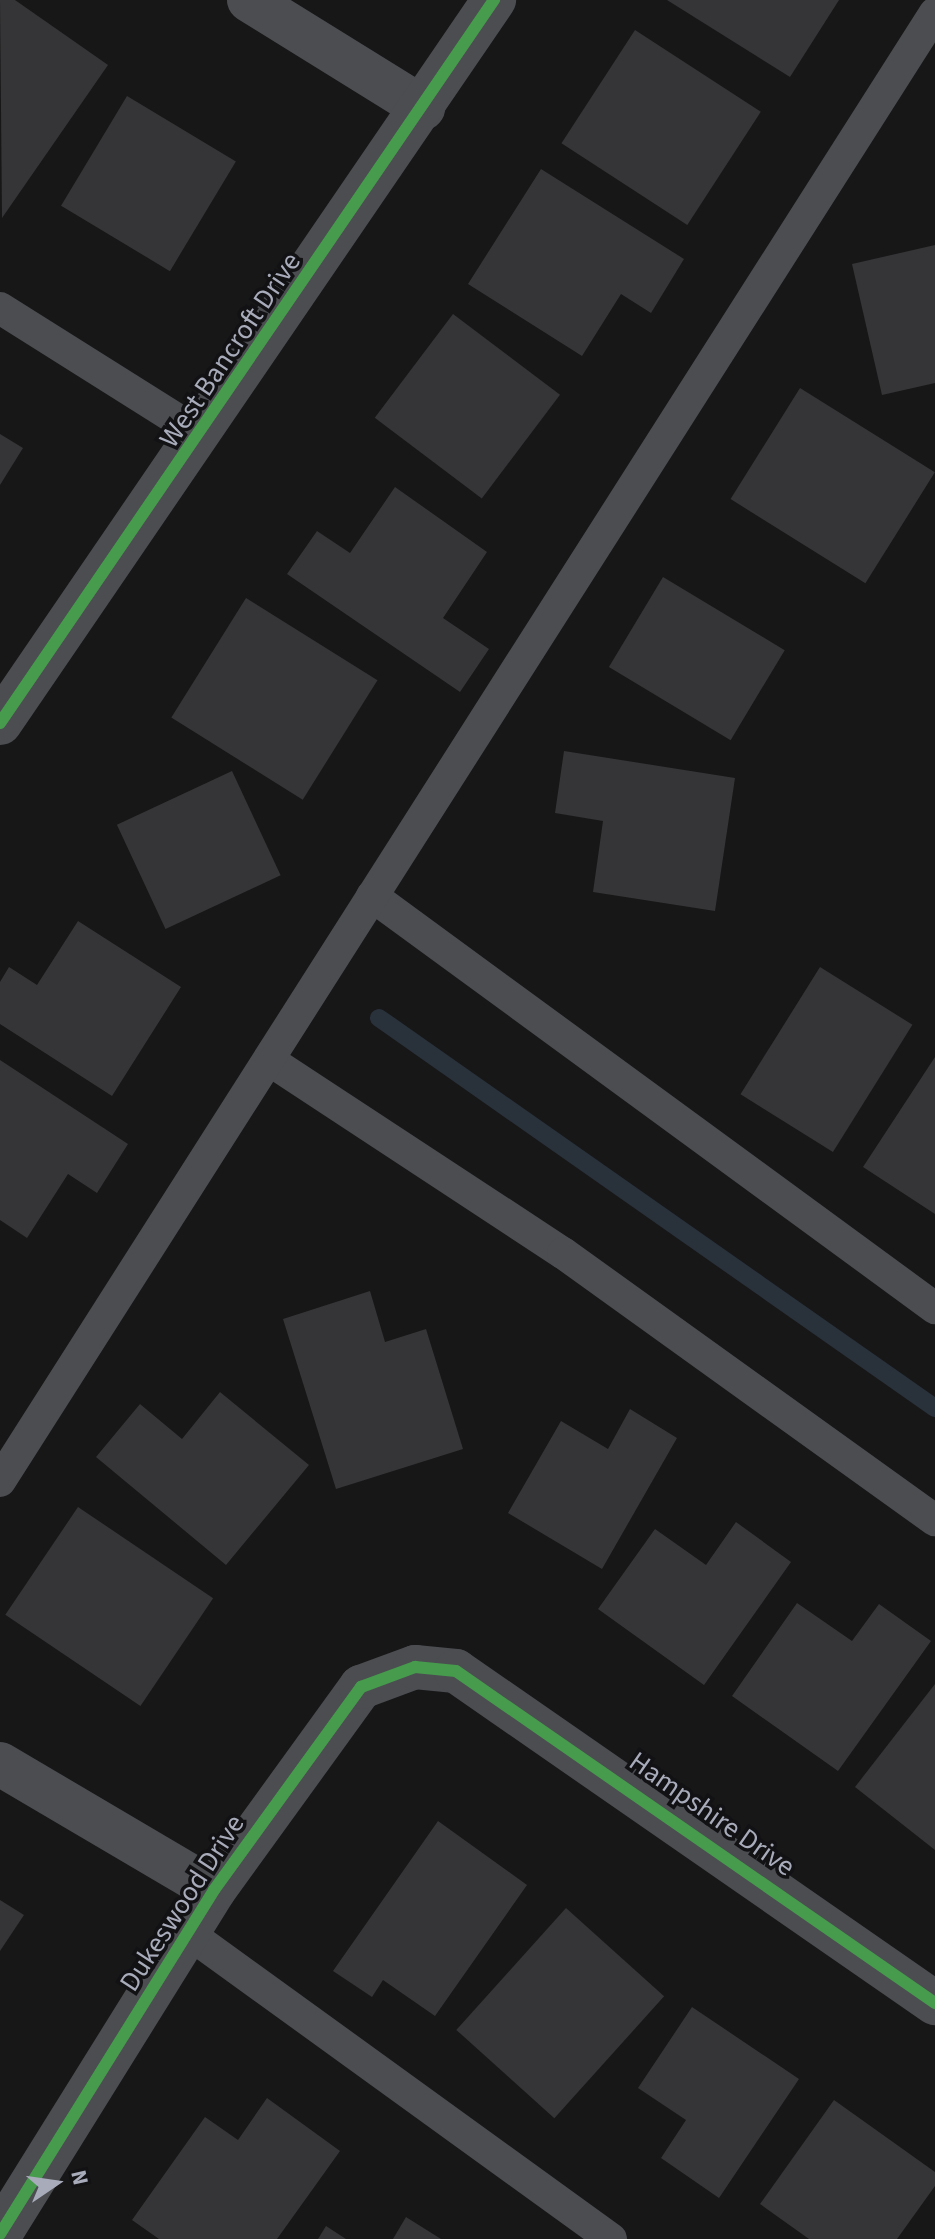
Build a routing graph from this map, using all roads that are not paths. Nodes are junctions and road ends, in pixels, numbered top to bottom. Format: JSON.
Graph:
{"nodes":[{"id":1,"x":249,"y":0,"type":"edge"},
{"id":2,"x":494,"y":0,"type":"edge"},
{"id":3,"x":935,"y":13,"type":"edge"},
{"id":4,"x":423,"y":108,"type":"junction"},
{"id":5,"x":0,"y":308,"type":"edge"},
{"id":6,"x":202,"y":435,"type":"junction"},
{"id":7,"x":0,"y":723,"type":"edge"},
{"id":8,"x":372,"y":896,"type":"junction"},
{"id":9,"x":269,"y":1060,"type":"junction"},
{"id":10,"x":935,"y":1308,"type":"edge"},
{"id":11,"x":0,"y":1481,"type":"edge"},
{"id":12,"x":935,"y":1520,"type":"edge"},
{"id":13,"x":456,"y":1671,"type":"joint"},
{"id":14,"x":0,"y":1764,"type":"edge"},
{"id":15,"x":214,"y":1890,"type":"junction"},
{"id":16,"x":188,"y":1933,"type":"junction"},
{"id":17,"x":935,"y":2003,"type":"edge"},
{"id":18,"x":0,"y":2234,"type":"edge"},
{"id":19,"x":611,"y":2239,"type":"edge"}],
"edges":[{"from":1,"to":4,"type":"street"},
{"from":2,"to":4,"type":"street","name":"West Bancroft Drive"},
{"from":3,"to":8,"type":"lane"},
{"from":4,"to":6,"type":"street","name":"West Bancroft Drive"},
{"from":5,"to":6,"type":"lane"},
{"from":6,"to":7,"type":"street","name":"West Bancroft Drive"},
{"from":8,"to":9,"type":"lane"},
{"from":8,"to":10,"type":"lane"},
{"from":9,"to":11,"type":"lane"},
{"from":9,"to":12,"type":"lane"},
{"from":13,"to":15,"type":"street","name":"Dukeswood Drive"},
{"from":13,"to":17,"type":"street","name":"Hampshire Drive"},
{"from":14,"to":15,"type":"street"},
{"from":15,"to":16,"type":"street","name":"Dukeswood Drive"},
{"from":16,"to":18,"type":"street","name":"Dukeswood Drive"},
{"from":16,"to":19,"type":"lane"}]}
